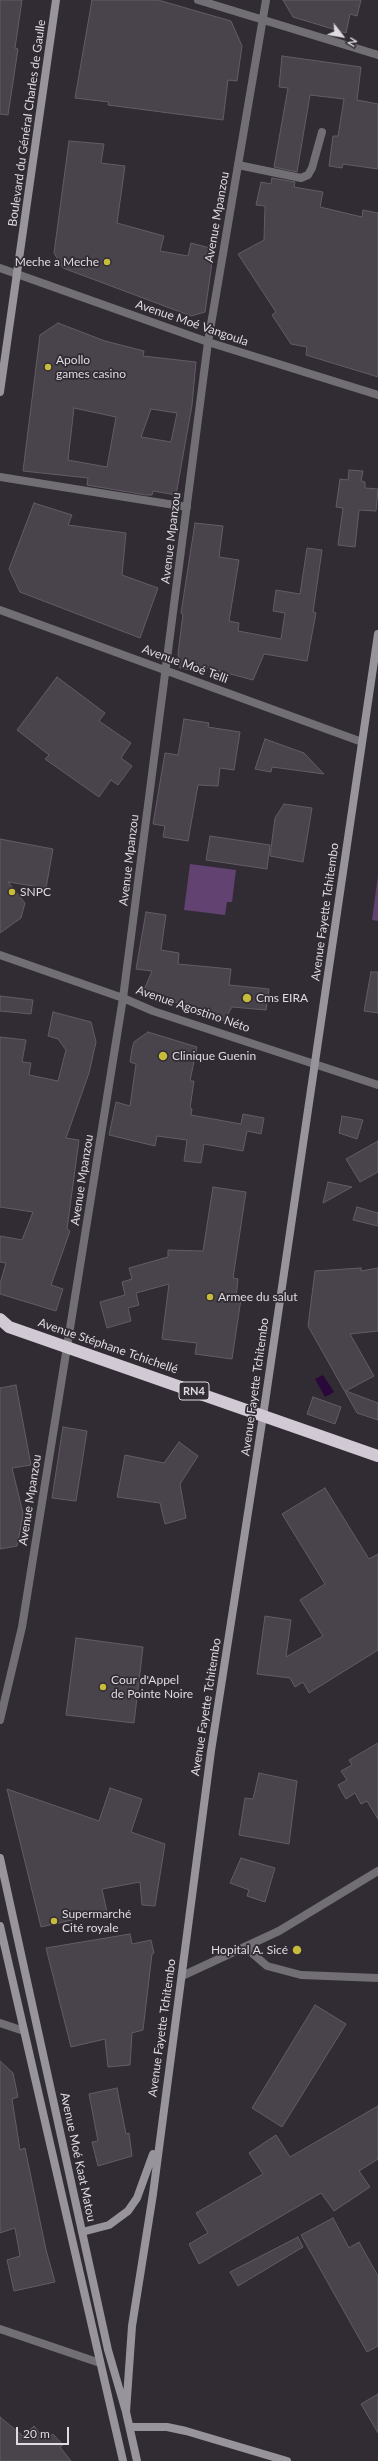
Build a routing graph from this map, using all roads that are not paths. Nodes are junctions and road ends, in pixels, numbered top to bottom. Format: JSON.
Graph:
{"nodes":[{"id":1,"x":56,"y":0,"type":"edge"},
{"id":2,"x":198,"y":0,"type":"edge"},
{"id":3,"x":266,"y":0,"type":"edge"},
{"id":4,"x":263,"y":19,"type":"junction"},
{"id":5,"x":378,"y":55,"type":"edge"},
{"id":6,"x":322,"y":132,"type":"dead end"},
{"id":7,"x":238,"y":165,"type":"junction"},
{"id":8,"x":0,"y":268,"type":"edge"},
{"id":9,"x":17,"y":274,"type":"junction"},
{"id":10,"x":208,"y":342,"type":"junction"},
{"id":11,"x":0,"y":392,"type":"edge"},
{"id":12,"x":378,"y":395,"type":"edge"},
{"id":13,"x":0,"y":477,"type":"edge"},
{"id":14,"x":187,"y":507,"type":"junction"},
{"id":15,"x":0,"y":610,"type":"edge"},
{"id":16,"x":378,"y":634,"type":"edge"},
{"id":17,"x":166,"y":670,"type":"junction"},
{"id":18,"x":362,"y":742,"type":"junction"},
{"id":19,"x":0,"y":955,"type":"edge"},
{"id":20,"x":123,"y":998,"type":"junction"},
{"id":21,"x":314,"y":1062,"type":"junction"},
{"id":22,"x":378,"y":1085,"type":"edge"},
{"id":23,"x":3,"y":1324,"type":"edge"},
{"id":24,"x":67,"y":1347,"type":"junction"},
{"id":25,"x":264,"y":1416,"type":"junction"},
{"id":26,"x":378,"y":1456,"type":"edge"},
{"id":27,"x":0,"y":1720,"type":"edge"},
{"id":28,"x":0,"y":1858,"type":"edge"},
{"id":29,"x":378,"y":1871,"type":"edge"},
{"id":30,"x":0,"y":1926,"type":"edge"},
{"id":31,"x":245,"y":1947,"type":"junction"},
{"id":32,"x":182,"y":1976,"type":"junction"},
{"id":33,"x":378,"y":1978,"type":"edge"},
{"id":34,"x":0,"y":2023,"type":"edge"},
{"id":35,"x":24,"y":2031,"type":"junction"},
{"id":36,"x":158,"y":2142,"type":"junction"},
{"id":37,"x":82,"y":2232,"type":"junction"},
{"id":38,"x":0,"y":2329,"type":"edge"},
{"id":39,"x":100,"y":2363,"type":"junction"},
{"id":40,"x":126,"y":2412,"type":"junction"},
{"id":41,"x":130,"y":2427,"type":"junction"},
{"id":42,"x":123,"y":2461,"type":"edge"},
{"id":43,"x":137,"y":2461,"type":"edge"},
{"id":44,"x":287,"y":2461,"type":"edge"}],
"edges":[{"from":1,"to":9,"type":"street","name":"Boulevard du Général Charles de Gaulle"},
{"from":2,"to":4,"type":"street"},
{"from":3,"to":4,"type":"street","name":"Avenue Mpanzou"},
{"from":4,"to":5,"type":"street"},
{"from":4,"to":7,"type":"street","name":"Avenue Mpanzou"},
{"from":6,"to":7,"type":"street"},
{"from":7,"to":10,"type":"street","name":"Avenue Mpanzou"},
{"from":8,"to":9,"type":"street","name":"Avenue Moé Vangoula"},
{"from":9,"to":10,"type":"street","name":"Avenue Moé Vangoula"},
{"from":9,"to":11,"type":"street","name":"Boulevard du Général Charles de Gaulle"},
{"from":10,"to":12,"type":"street","name":"Avenue Moé Vangoula"},
{"from":10,"to":14,"type":"street","name":"Avenue Mpanzou"},
{"from":13,"to":14,"type":"street"},
{"from":14,"to":17,"type":"street","name":"Avenue Mpanzou"},
{"from":15,"to":17,"type":"street","name":"Avenue Moé Telli"},
{"from":16,"to":18,"type":"street","name":"Avenue Fayette Tchitembo"},
{"from":17,"to":18,"type":"street","name":"Avenue Moé Telli"},
{"from":17,"to":20,"type":"street","name":"Avenue Mpanzou"},
{"from":18,"to":21,"type":"street","name":"Avenue Fayette Tchitembo"},
{"from":19,"to":20,"type":"street","name":"Avenue Agostino Néto"},
{"from":20,"to":21,"type":"street","name":"Avenue Agostino Néto"},
{"from":20,"to":24,"type":"street","name":"Avenue Mpanzou"},
{"from":21,"to":22,"type":"street","name":"Avenue Agostino Néto"},
{"from":21,"to":25,"type":"street","name":"Avenue Fayette Tchitembo"},
{"from":23,"to":24,"type":"highway","name":"Avenue Stéphane Tchichellé","number":"RN4"},
{"from":24,"to":25,"type":"highway","name":"Avenue Stéphane Tchichellé","number":"RN4"},
{"from":24,"to":27,"type":"street","name":"Avenue Mpanzou"},
{"from":25,"to":26,"type":"highway","name":"Avenue Stéphane Tchichellé","number":"RN4"},
{"from":25,"to":32,"type":"street","name":"Avenue Fayette Tchitembo"},
{"from":28,"to":37,"type":"street","name":"Avenue Moé Kaat Matou"},
{"from":29,"to":31,"type":"street"},
{"from":30,"to":35,"type":"street","name":"Avenue Moé Kaat Matou"},
{"from":31,"to":32,"type":"street"},
{"from":31,"to":33,"type":"street"},
{"from":32,"to":36,"type":"street","name":"Avenue Fayette Tchitembo"},
{"from":34,"to":35,"type":"street"},
{"from":35,"to":39,"type":"street","name":"Avenue Moé Kaat Matou"},
{"from":36,"to":37,"type":"street","name":"Avenue Fayette Tchitembo"},
{"from":36,"to":40,"type":"street","name":"Avenue Fayette Tchitembo"},
{"from":37,"to":40,"type":"street","name":"Avenue Moé Kaat Matou"},
{"from":38,"to":39,"type":"street"},
{"from":39,"to":42,"type":"street","name":"Avenue Moé Kaat Matou"},
{"from":40,"to":41,"type":"street","name":"Avenue Moé Kaat Matou"},
{"from":41,"to":43,"type":"street","name":"Avenue Moé Kaat Matou"},
{"from":41,"to":44,"type":"street"}]}
